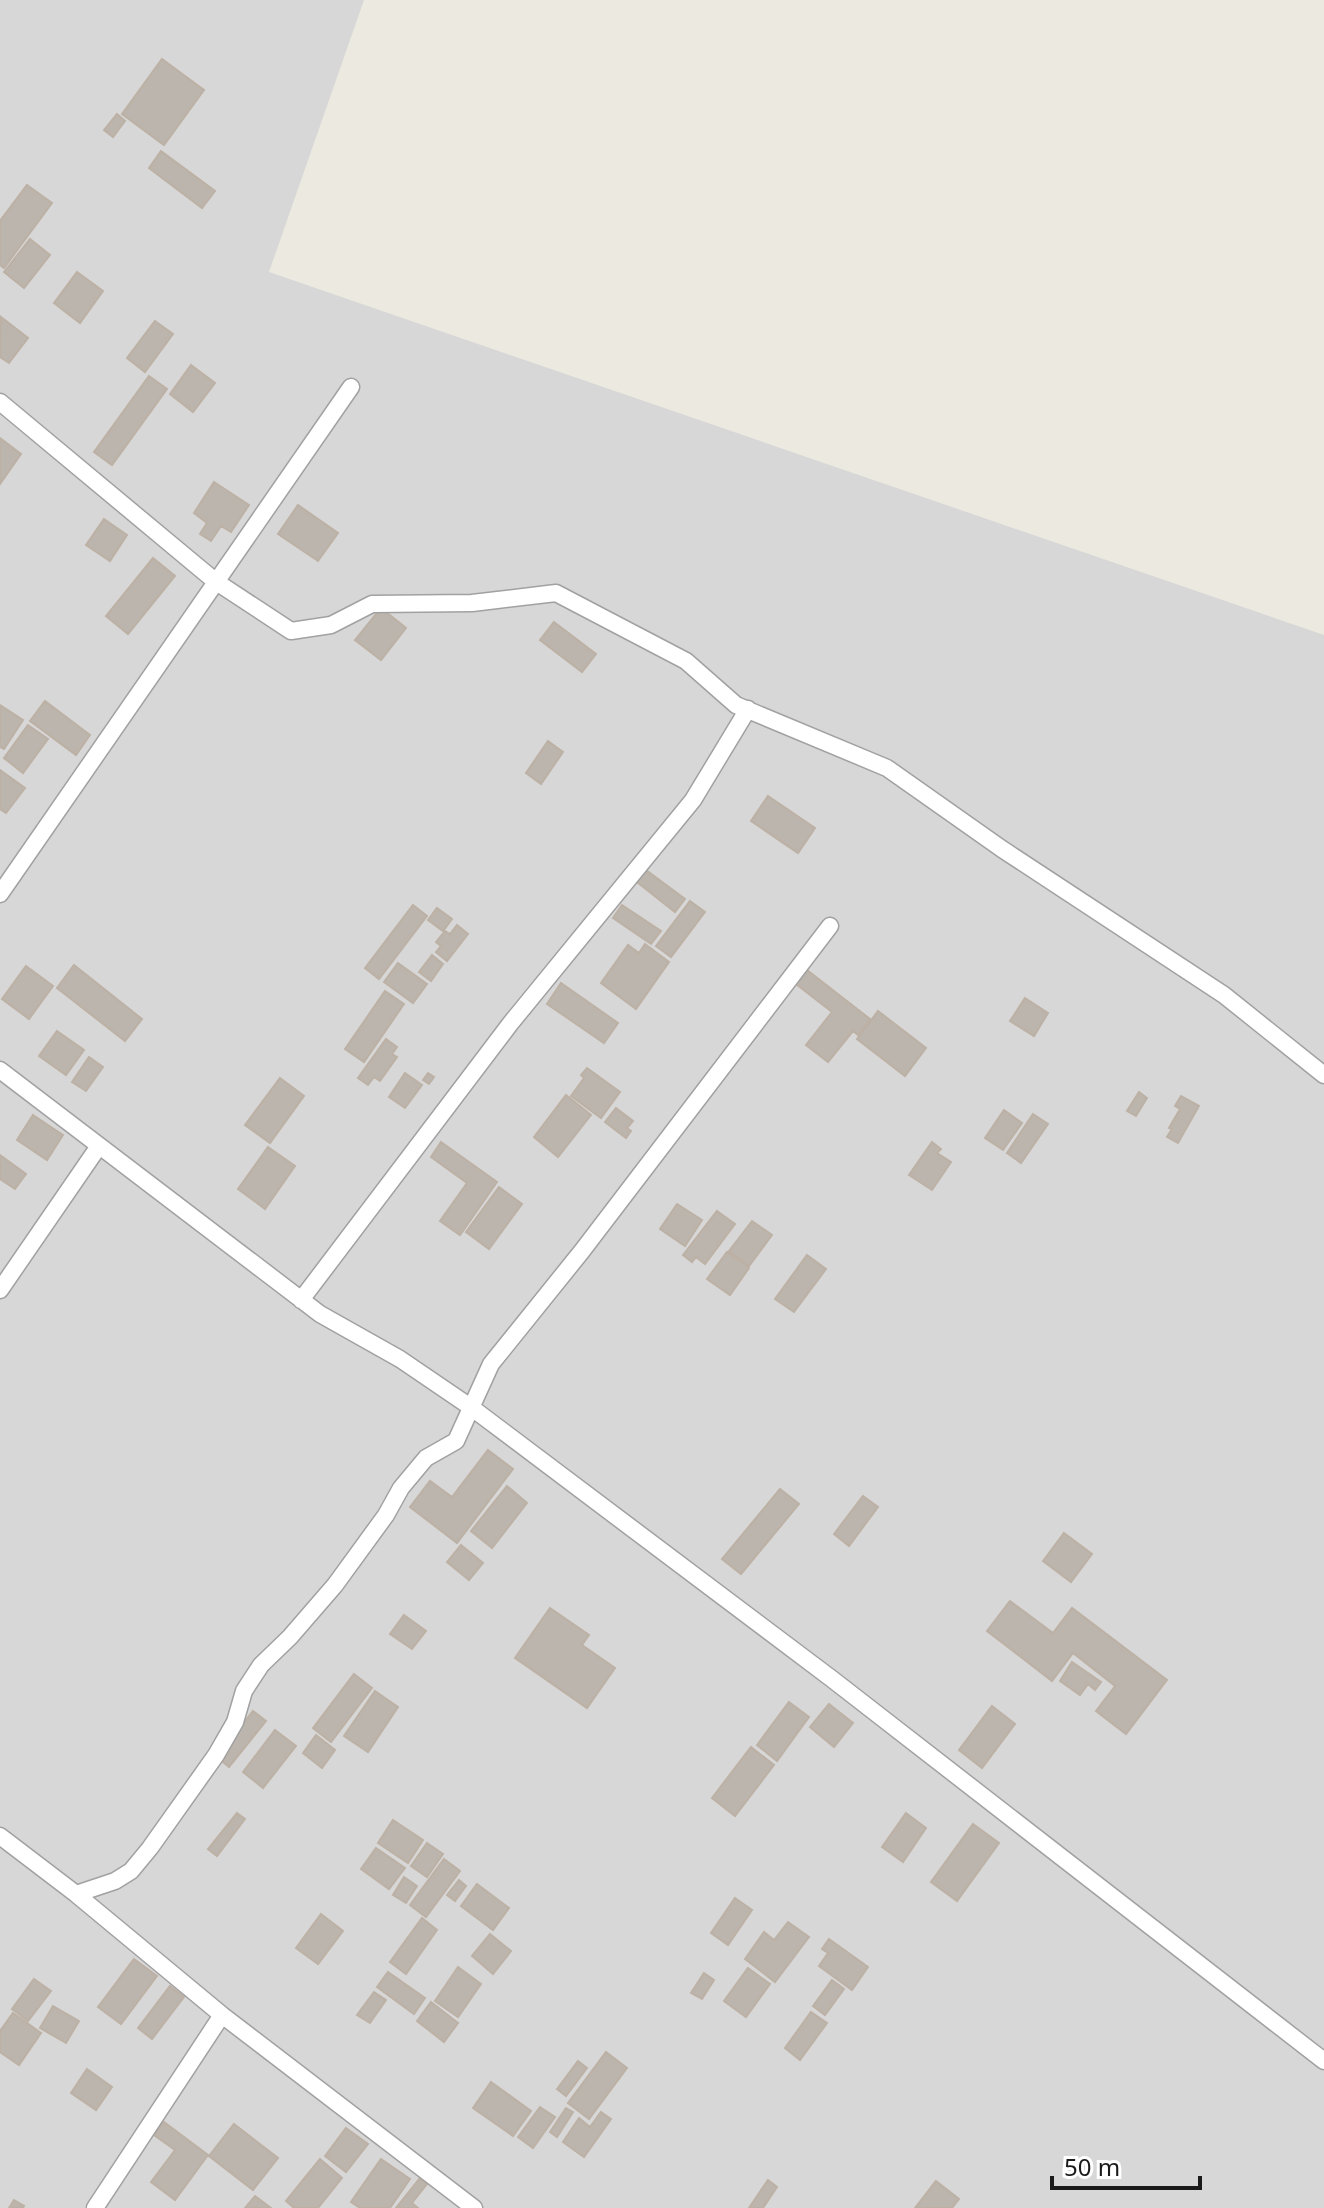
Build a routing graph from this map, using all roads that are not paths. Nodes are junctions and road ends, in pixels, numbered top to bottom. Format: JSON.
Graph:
{"nodes":[{"id":1,"x":351,"y":387,"type":"dead end"},
{"id":2,"x":0,"y":402,"type":"edge"},
{"id":3,"x":215,"y":581,"type":"junction"},
{"id":4,"x":748,"y":709,"type":"junction"},
{"id":5,"x":0,"y":894,"type":"edge"},
{"id":6,"x":830,"y":926,"type":"dead end"},
{"id":7,"x":0,"y":1070,"type":"edge"},
{"id":8,"x":1324,"y":1075,"type":"edge"},
{"id":9,"x":99,"y":1146,"type":"junction"},
{"id":10,"x":0,"y":1290,"type":"edge"},
{"id":11,"x":301,"y":1300,"type":"junction"},
{"id":12,"x":472,"y":1408,"type":"junction"},
{"id":13,"x":0,"y":1836,"type":"edge"},
{"id":14,"x":76,"y":1894,"type":"junction"},
{"id":15,"x":222,"y":2015,"type":"junction"},
{"id":16,"x":1324,"y":2061,"type":"edge"},
{"id":17,"x":95,"y":2208,"type":"edge"},
{"id":18,"x":474,"y":2208,"type":"edge"}],
"edges":[{"from":1,"to":3,"type":"street"},
{"from":2,"to":3,"type":"street"},
{"from":3,"to":4,"type":"street"},
{"from":3,"to":5,"type":"street"},
{"from":4,"to":8,"type":"street"},
{"from":4,"to":11,"type":"street"},
{"from":6,"to":12,"type":"street"},
{"from":7,"to":9,"type":"street"},
{"from":9,"to":10,"type":"street"},
{"from":9,"to":11,"type":"street"},
{"from":11,"to":12,"type":"street"},
{"from":12,"to":14,"type":"street"},
{"from":12,"to":16,"type":"street"},
{"from":13,"to":14,"type":"street"},
{"from":14,"to":15,"type":"street"},
{"from":15,"to":17,"type":"street"},
{"from":15,"to":18,"type":"street"}]}
